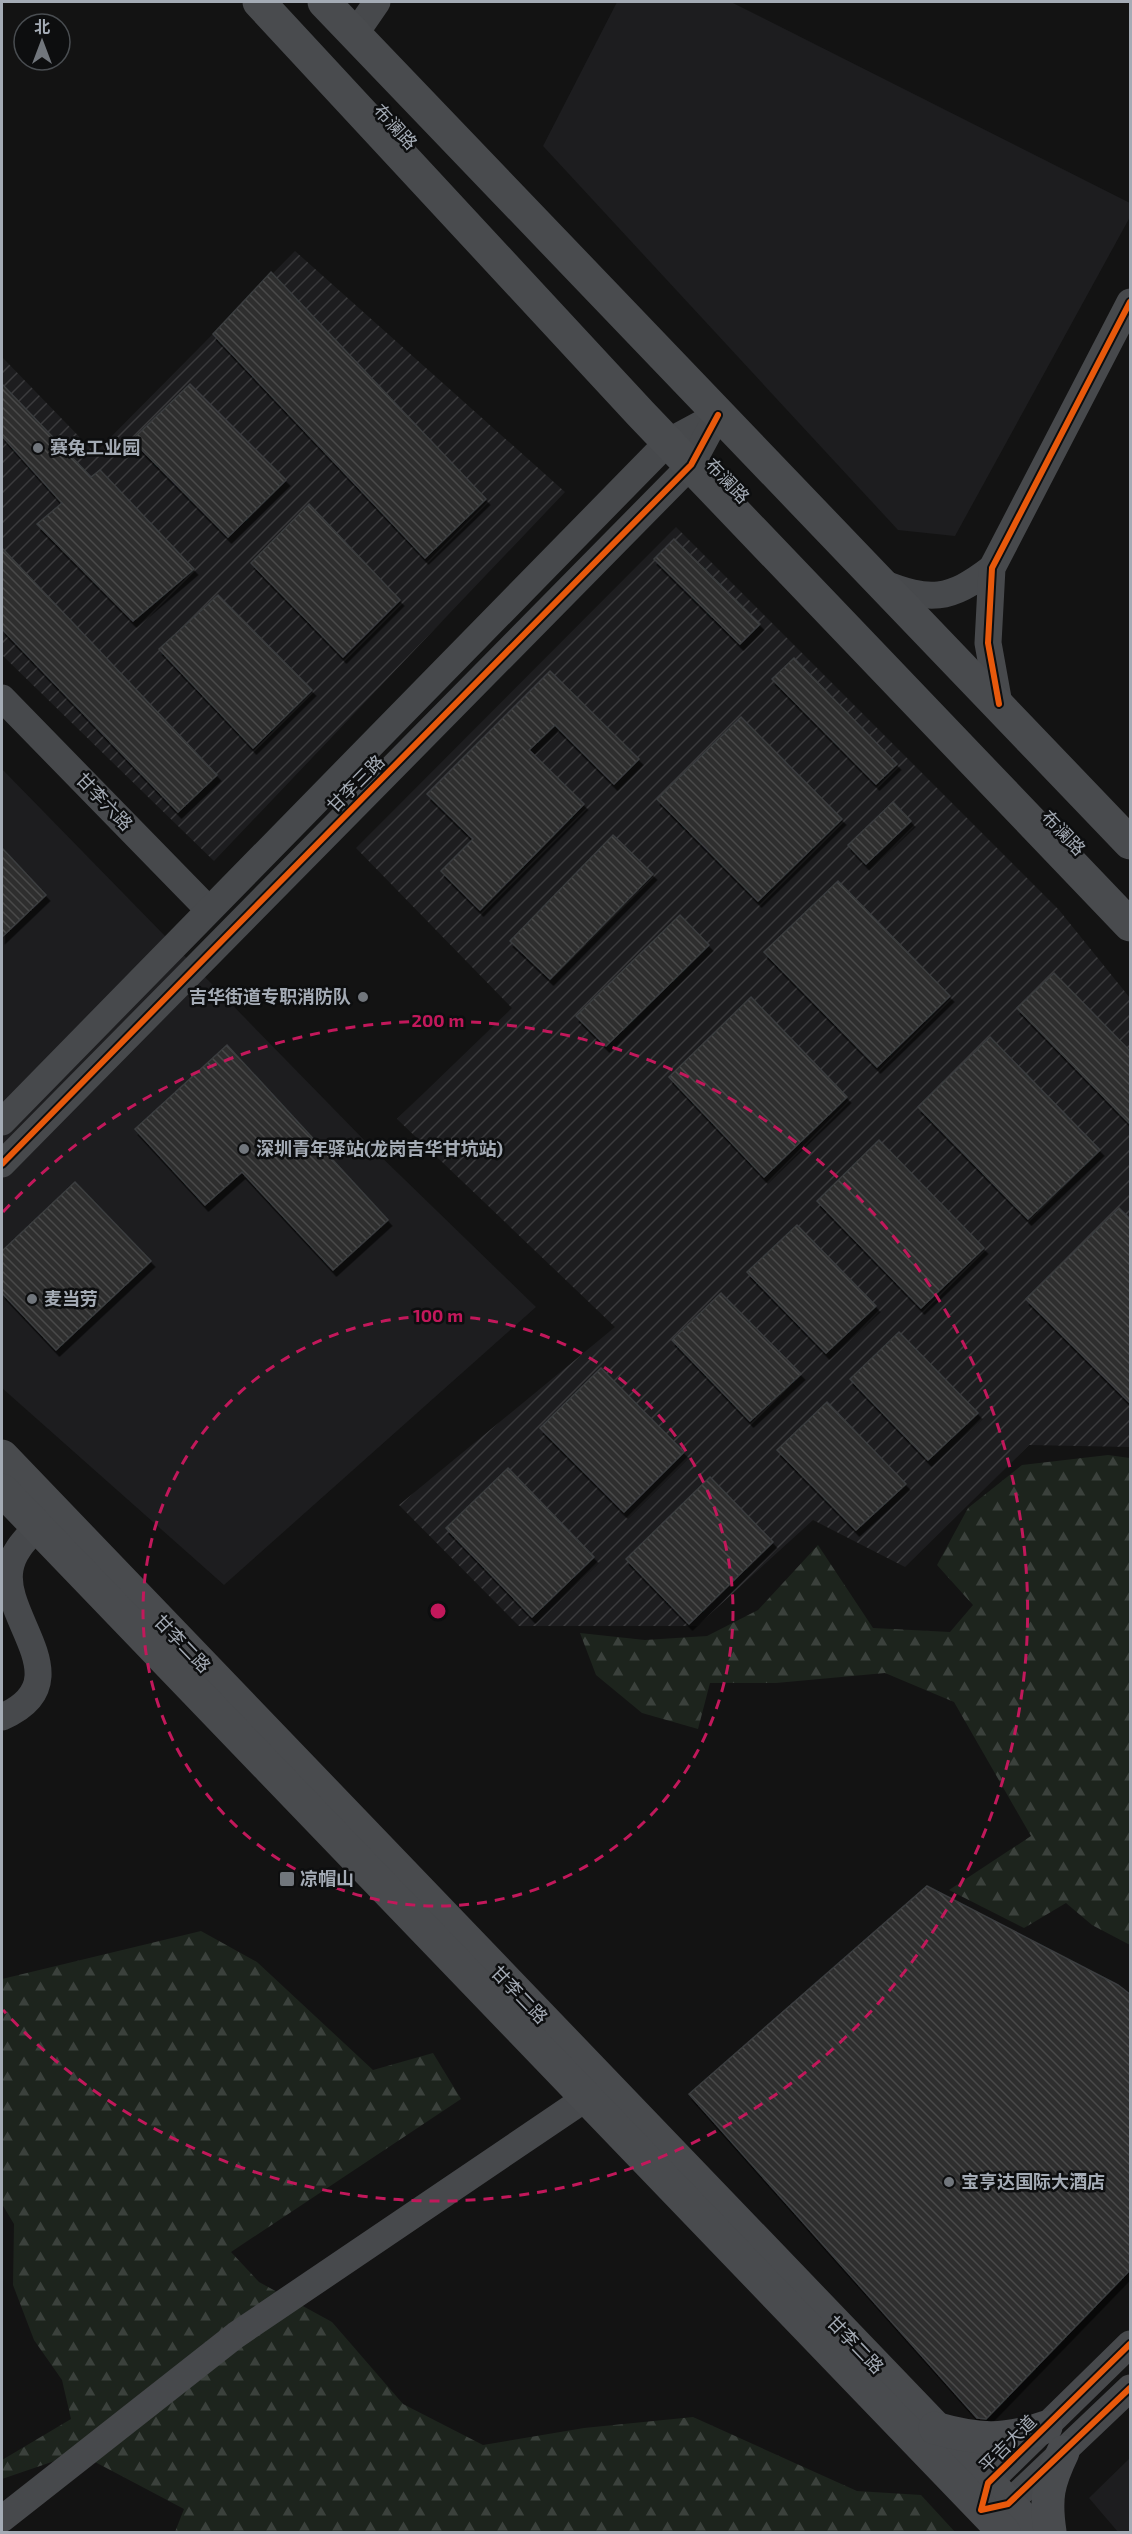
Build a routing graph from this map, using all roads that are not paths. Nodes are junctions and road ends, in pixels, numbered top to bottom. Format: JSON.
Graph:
{"nodes":[{"id":1,"x":259,"y":2,"type":"edge"},
{"id":2,"x":324,"y":2,"type":"edge"},
{"id":3,"x":377,"y":2,"type":"edge"},
{"id":4,"x":355,"y":34,"type":"junction"},
{"id":5,"x":1131,"y":303,"type":"edge"},
{"id":6,"x":718,"y":415,"type":"junction"},
{"id":7,"x":668,"y":442,"type":"junction"},
{"id":8,"x":691,"y":465,"type":"junction"},
{"id":9,"x":992,"y":568,"type":"junction"},
{"id":10,"x":880,"y":582,"type":"junction"},
{"id":11,"x":2,"y":698,"type":"edge"},
{"id":12,"x":999,"y":704,"type":"junction"},
{"id":13,"x":1131,"y":843,"type":"edge"},
{"id":14,"x":206,"y":907,"type":"dead end"},
{"id":15,"x":1131,"y":925,"type":"edge"},
{"id":16,"x":2,"y":1122,"type":"edge"},
{"id":17,"x":2,"y":1164,"type":"edge"},
{"id":18,"x":2,"y":1456,"type":"edge"},
{"id":19,"x":2,"y":1490,"type":"edge"},
{"id":20,"x":38,"y":1527,"type":"junction"},
{"id":21,"x":2,"y":1717,"type":"edge"},
{"id":22,"x":586,"y":2098,"type":"junction"},
{"id":23,"x":1131,"y":2344,"type":"edge"},
{"id":24,"x":1131,"y":2388,"type":"edge"},
{"id":25,"x":934,"y":2428,"type":"junction"},
{"id":26,"x":1054,"y":2439,"type":"junction"},
{"id":27,"x":995,"y":2507,"type":"edge"},
{"id":28,"x":2,"y":2519,"type":"edge"},
{"id":29,"x":1036,"y":2532,"type":"edge"},
{"id":30,"x":1050,"y":2532,"type":"edge"}],
"edges":[{"from":1,"to":7,"type":"main road","name":"布澜路"},
{"from":2,"to":4,"type":"main road","name":"布澜路"},
{"from":3,"to":4,"type":"street"},
{"from":4,"to":6,"type":"main road","name":"布澜路"},
{"from":5,"to":9,"type":"street"},
{"from":6,"to":7,"type":"street","name":"甘李三路"},
{"from":6,"to":8,"type":"street","name":"甘李三路"},
{"from":6,"to":10,"type":"main road","name":"布澜路"},
{"from":7,"to":8,"type":"main road","name":"布澜路"},
{"from":7,"to":16,"type":"street","name":"甘李三路"},
{"from":8,"to":15,"type":"main road","name":"布澜路"},
{"from":8,"to":17,"type":"street","name":"甘李三路"},
{"from":9,"to":10,"type":"street"},
{"from":9,"to":12,"type":"street"},
{"from":10,"to":12,"type":"main road","name":"布澜路"},
{"from":11,"to":14,"type":"street","name":"甘李六路"},
{"from":12,"to":13,"type":"main road","name":"布澜路"},
{"from":18,"to":25,"type":"main road","name":"甘李二路"},
{"from":19,"to":20,"type":"main road","name":"甘李二路"},
{"from":20,"to":21,"type":"street"},
{"from":20,"to":22,"type":"main road","name":"甘李二路"},
{"from":22,"to":27,"type":"main road","name":"甘李二路"},
{"from":22,"to":28,"type":"street"},
{"from":23,"to":26,"type":"street","name":"平吉大道"},
{"from":24,"to":26,"type":"street","name":"平吉大道"},
{"from":25,"to":26,"type":"main road"},
{"from":25,"to":27,"type":"main road","name":"甘李二路"},
{"from":26,"to":27,"type":"street","name":"平吉大道"},
{"from":26,"to":30,"type":"main road"},
{"from":27,"to":29,"type":"main road","name":"甘李二路"}]}
